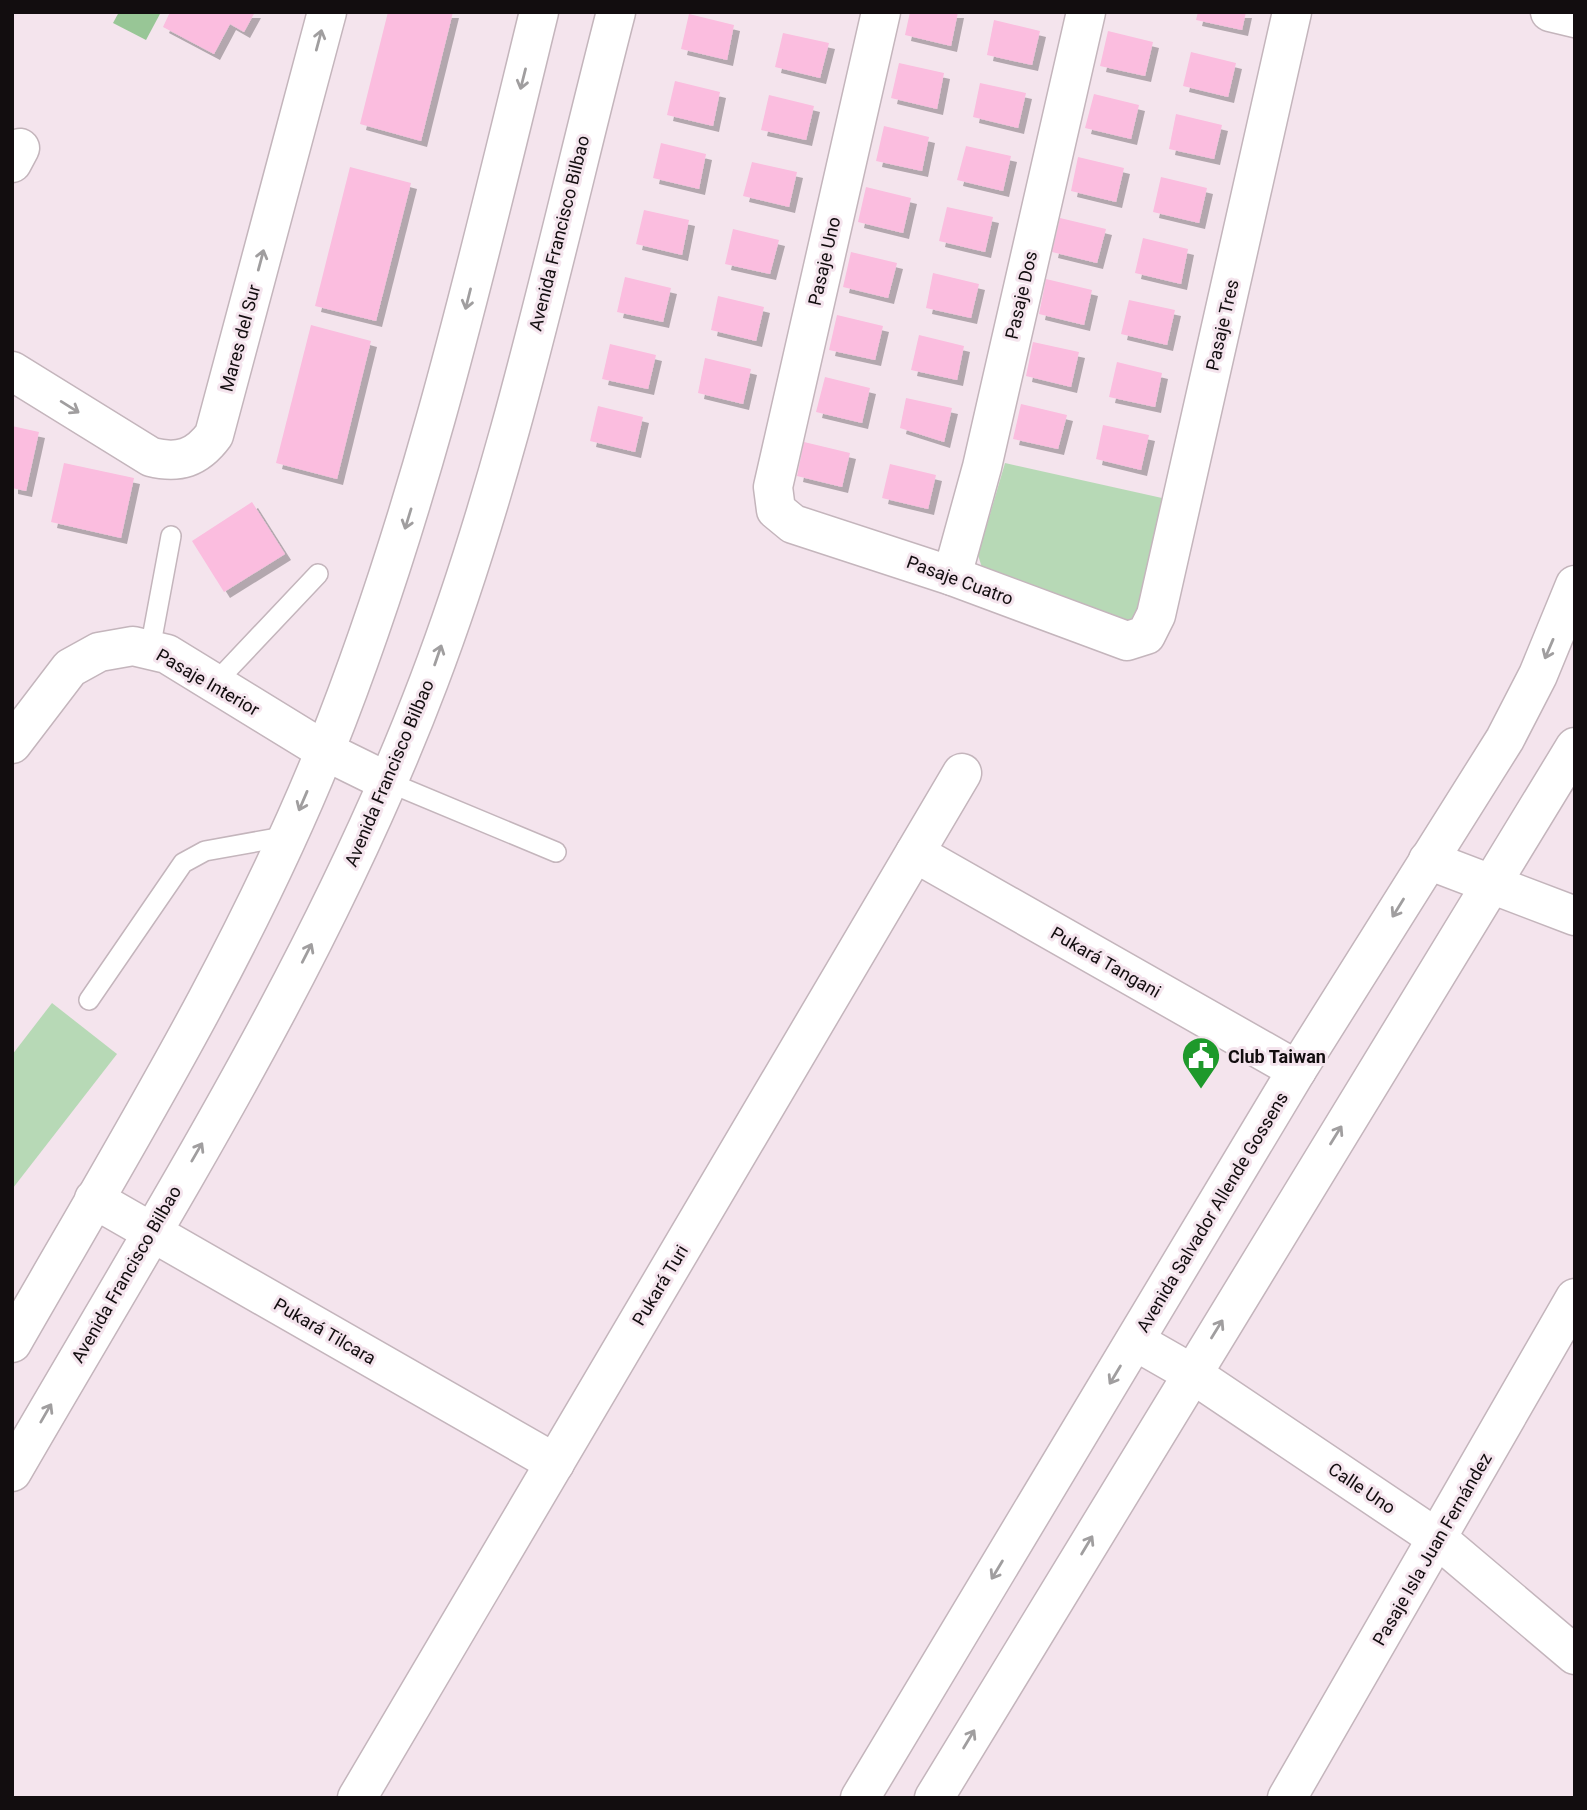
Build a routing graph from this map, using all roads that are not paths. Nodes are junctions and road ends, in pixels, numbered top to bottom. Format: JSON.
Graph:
{"nodes":[{"id":1,"x":327,"y":12,"type":"edge"},
{"id":2,"x":539,"y":12,"type":"edge"},
{"id":3,"x":616,"y":12,"type":"edge"},
{"id":4,"x":881,"y":12,"type":"edge"},
{"id":5,"x":1086,"y":12,"type":"edge"},
{"id":6,"x":1292,"y":12,"type":"edge"},
{"id":7,"x":1550,"y":12,"type":"edge"},
{"id":8,"x":1575,"y":18,"type":"edge"},
{"id":9,"x":12,"y":371,"type":"edge"},
{"id":10,"x":776,"y":510,"type":"joint"},
{"id":11,"x":171,"y":536,"type":"dead end"},
{"id":12,"x":318,"y":574,"type":"dead end"},
{"id":13,"x":952,"y":576,"type":"junction"},
{"id":14,"x":1575,"y":585,"type":"edge"},
{"id":15,"x":1146,"y":635,"type":"joint"},
{"id":16,"x":150,"y":649,"type":"junction"},
{"id":17,"x":215,"y":683,"type":"junction"},
{"id":18,"x":12,"y":744,"type":"edge"},
{"id":19,"x":1575,"y":747,"type":"edge"},
{"id":20,"x":325,"y":751,"type":"junction"},
{"id":21,"x":962,"y":773,"type":"dead end"},
{"id":22,"x":388,"y":782,"type":"junction"},
{"id":23,"x":288,"y":836,"type":"junction"},
{"id":24,"x":556,"y":852,"type":"dead end"},
{"id":25,"x":915,"y":853,"type":"junction"},
{"id":26,"x":1428,"y":860,"type":"junction"},
{"id":27,"x":1491,"y":884,"type":"junction"},
{"id":28,"x":1575,"y":916,"type":"edge"},
{"id":29,"x":89,"y":1000,"type":"dead end"},
{"id":30,"x":1297,"y":1070,"type":"junction"},
{"id":31,"x":94,"y":1199,"type":"junction"},
{"id":32,"x":151,"y":1231,"type":"junction"},
{"id":33,"x":1575,"y":1298,"type":"edge"},
{"id":34,"x":1135,"y":1341,"type":"junction"},
{"id":35,"x":12,"y":1343,"type":"edge"},
{"id":36,"x":1191,"y":1373,"type":"junction"},
{"id":37,"x":555,"y":1463,"type":"junction"},
{"id":38,"x":12,"y":1472,"type":"edge"},
{"id":39,"x":1438,"y":1539,"type":"junction"},
{"id":40,"x":1575,"y":1655,"type":"edge"},
{"id":41,"x":357,"y":1798,"type":"edge"},
{"id":42,"x":860,"y":1798,"type":"edge"},
{"id":43,"x":934,"y":1798,"type":"edge"},
{"id":44,"x":1287,"y":1798,"type":"edge"}],
"edges":[{"from":9,"to":1,"type":"street","name":"Mares del Sur","one_way":true},
{"from":2,"to":20,"type":"street","one_way":true},
{"from":22,"to":3,"type":"street","name":"Avenida Francisco Bilbao","one_way":true},
{"from":4,"to":10,"type":"street","name":"Pasaje Uno"},
{"from":5,"to":13,"type":"street","name":"Pasaje Dos"},
{"from":6,"to":15,"type":"street","name":"Pasaje Tres"},
{"from":7,"to":8,"type":"street"},
{"from":10,"to":13,"type":"street","name":"Pasaje Cuatro"},
{"from":11,"to":16,"type":"lane"},
{"from":12,"to":17,"type":"lane"},
{"from":13,"to":15,"type":"street","name":"Pasaje Cuatro"},
{"from":14,"to":26,"type":"street","name":"Avenida Salvador Allende Gossens","one_way":true},
{"from":16,"to":17,"type":"street","name":"Pasaje Interior"},
{"from":16,"to":18,"type":"street","name":"Pasaje Interior"},
{"from":17,"to":20,"type":"street","name":"Pasaje Interior"},
{"from":19,"to":27,"type":"street"},
{"from":20,"to":22,"type":"street","name":"Pasaje Interior"},
{"from":20,"to":23,"type":"street","one_way":true},
{"from":21,"to":25,"type":"street","name":"Pukará Turi"},
{"from":22,"to":24,"type":"lane"},
{"from":32,"to":22,"type":"street","name":"Avenida Francisco Bilbao","one_way":true},
{"from":23,"to":29,"type":"lane"},
{"from":23,"to":31,"type":"street"},
{"from":25,"to":30,"type":"street","name":"Pukará Tangani"},
{"from":25,"to":37,"type":"street","name":"Pukará Turi"},
{"from":26,"to":27,"type":"street"},
{"from":26,"to":30,"type":"street","name":"Avenida Salvador Allende Gossens","one_way":true},
{"from":27,"to":28,"type":"street"},
{"from":36,"to":27,"type":"street","one_way":true},
{"from":30,"to":34,"type":"street","name":"Avenida Salvador Allende Gossens"},
{"from":31,"to":32,"type":"street","name":"Pukará Tilcara"},
{"from":31,"to":35,"type":"street"},
{"from":32,"to":37,"type":"street","name":"Pukará Tilcara"},
{"from":38,"to":32,"type":"street","name":"Avenida Francisco Bilbao","one_way":true},
{"from":33,"to":39,"type":"street","name":"Pasaje Isla Juan Fernández"},
{"from":34,"to":36,"type":"street","name":"Calle Uno"},
{"from":34,"to":42,"type":"street","name":"Avenida Salvador Allende Gossens","one_way":true},
{"from":36,"to":39,"type":"street","name":"Calle Uno"},
{"from":43,"to":36,"type":"street","one_way":true},
{"from":37,"to":41,"type":"street","name":"Pukará Turi"},
{"from":39,"to":40,"type":"street","name":"Calle Uno"},
{"from":39,"to":44,"type":"street","name":"Pasaje Isla Juan Fernández"}]}
